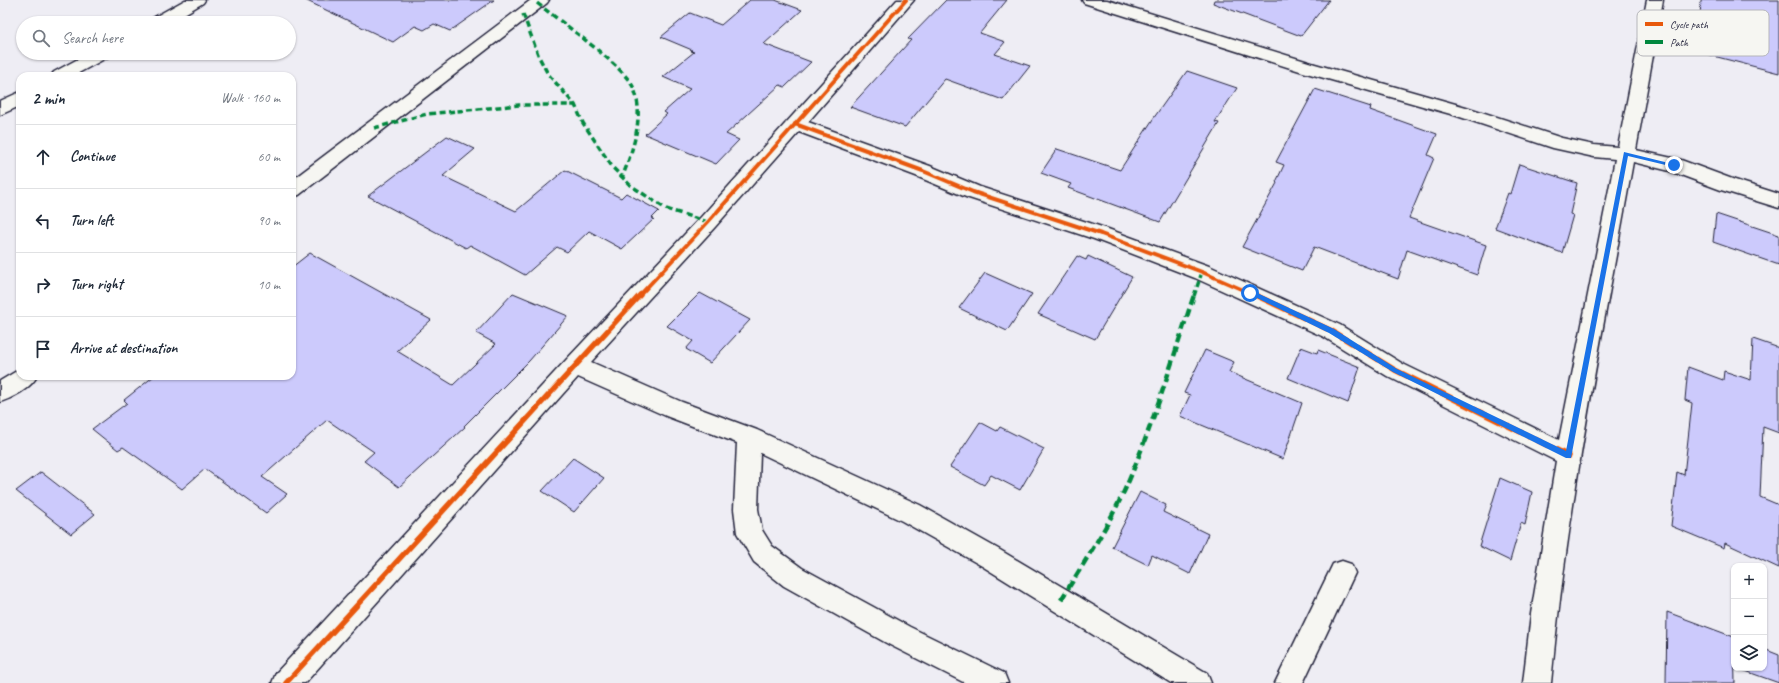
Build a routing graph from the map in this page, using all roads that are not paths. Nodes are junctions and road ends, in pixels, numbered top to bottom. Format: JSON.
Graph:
{"nodes":[{"id":1,"x":197,"y":0,"type":"edge"},
{"id":2,"x":906,"y":0,"type":"edge"},
{"id":3,"x":1090,"y":0,"type":"edge"},
{"id":4,"x":1655,"y":0,"type":"edge"},
{"id":5,"x":536,"y":1,"type":"edge"},
{"id":6,"x":1653,"y":10,"type":"edge"},
{"id":7,"x":169,"y":16,"type":"edge"},
{"id":8,"x":1644,"y":56,"type":"edge"},
{"id":9,"x":89,"y":60,"type":"edge"},
{"id":10,"x":67,"y":72,"type":"edge"},
{"id":11,"x":16,"y":100,"type":"edge"},
{"id":12,"x":0,"y":109,"type":"edge"},
{"id":13,"x":795,"y":124,"type":"junction"},
{"id":14,"x":1626,"y":154,"type":"junction"},
{"id":15,"x":296,"y":187,"type":"edge"},
{"id":16,"x":1779,"y":201,"type":"edge"},
{"id":17,"x":575,"y":365,"type":"junction"},
{"id":18,"x":20,"y":380,"type":"edge"},
{"id":19,"x":0,"y":393,"type":"edge"},
{"id":20,"x":749,"y":437,"type":"junction"},
{"id":21,"x":1569,"y":456,"type":"junction"},
{"id":22,"x":1342,"y":573,"type":"dead end"},
{"id":23,"x":286,"y":683,"type":"edge"},
{"id":24,"x":994,"y":683,"type":"edge"},
{"id":25,"x":1197,"y":683,"type":"edge"},
{"id":26,"x":1289,"y":683,"type":"edge"},
{"id":27,"x":1537,"y":683,"type":"edge"}],
"edges":[{"from":1,"to":7,"type":"street"},
{"from":2,"to":13,"type":"street"},
{"from":3,"to":14,"type":"street"},
{"from":4,"to":6,"type":"street"},
{"from":5,"to":15,"type":"street"},
{"from":8,"to":14,"type":"street"},
{"from":9,"to":10,"type":"street"},
{"from":11,"to":12,"type":"street"},
{"from":13,"to":17,"type":"street"},
{"from":13,"to":21,"type":"street"},
{"from":14,"to":16,"type":"street"},
{"from":14,"to":21,"type":"street"},
{"from":17,"to":20,"type":"street"},
{"from":17,"to":23,"type":"street"},
{"from":18,"to":19,"type":"street"},
{"from":20,"to":24,"type":"street"},
{"from":20,"to":25,"type":"street"},
{"from":21,"to":27,"type":"street"},
{"from":22,"to":26,"type":"street"}]}
